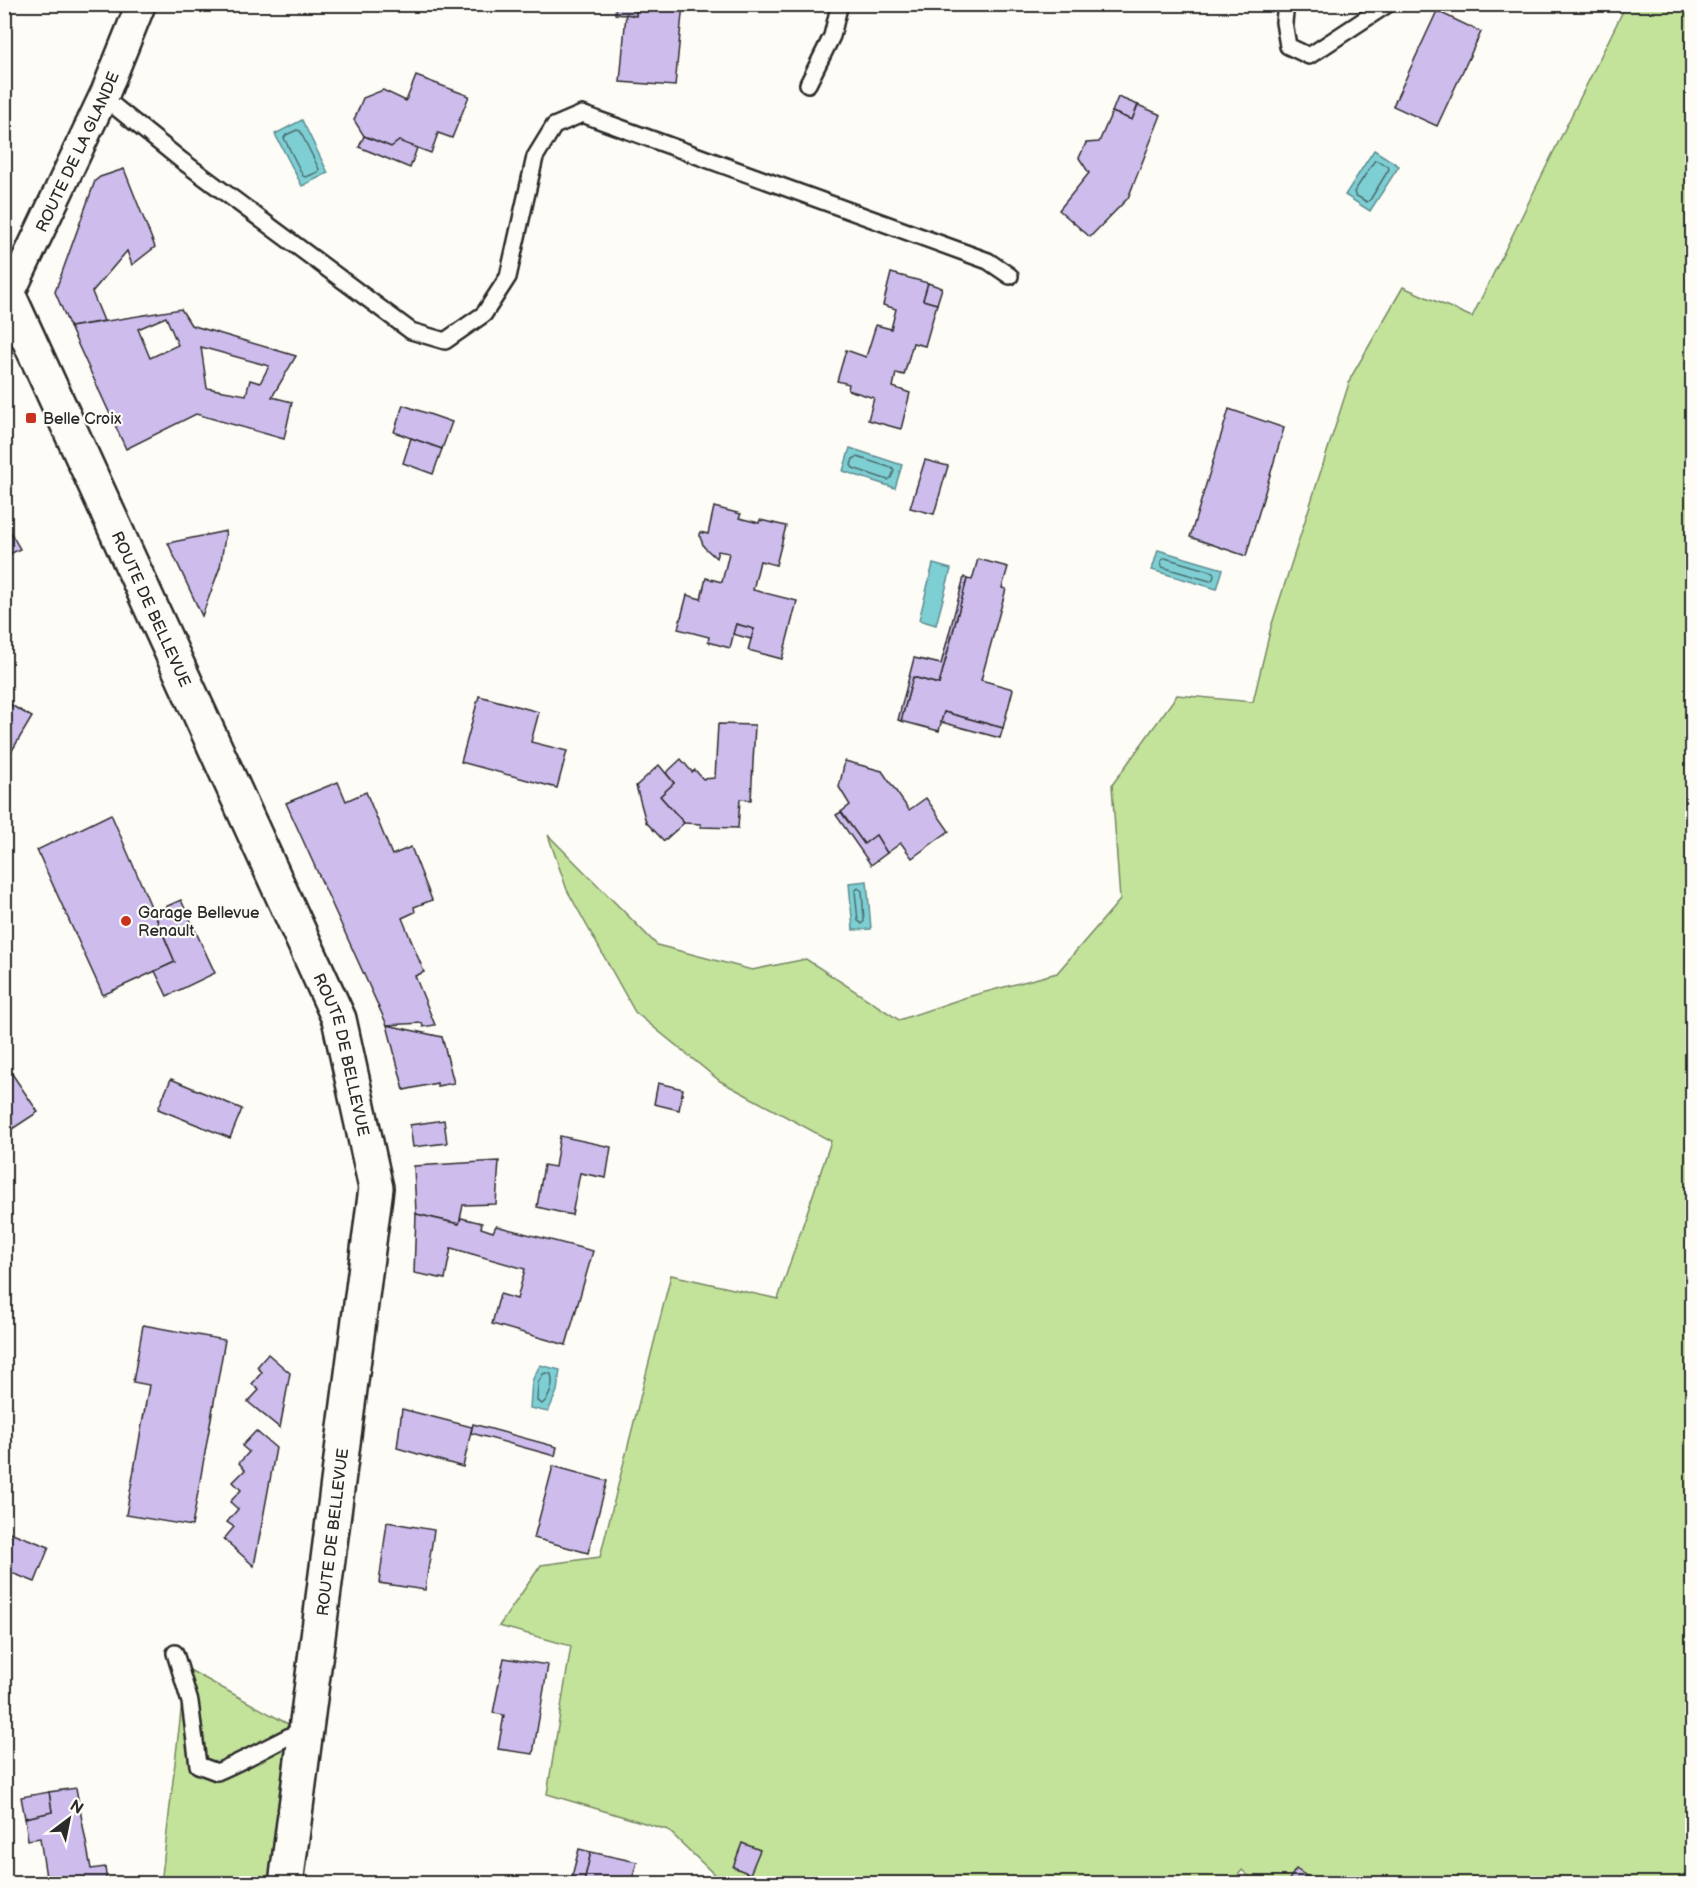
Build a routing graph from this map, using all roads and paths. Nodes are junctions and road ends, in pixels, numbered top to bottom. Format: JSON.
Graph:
{"nodes":[{"id":1,"x":141,"y":4,"type":"edge"},
{"id":2,"x":838,"y":4,"type":"edge"},
{"id":3,"x":1286,"y":4,"type":"edge"},
{"id":4,"x":1388,"y":4,"type":"edge"},
{"id":5,"x":808,"y":84,"type":"dead end"},
{"id":6,"x":104,"y":97,"type":"junction"},
{"id":7,"x":1010,"y":276,"type":"dead end"},
{"id":8,"x":6,"y":292,"type":"edge"},
{"id":9,"x":175,"y":1653,"type":"dead end"},
{"id":10,"x":306,"y":1728,"type":"junction"},
{"id":11,"x":286,"y":1884,"type":"edge"}],
"edges":[{"from":1,"to":6,"type":"street","name":"ROUTE DE LA GLANDE"},
{"from":2,"to":5,"type":"lane"},
{"from":3,"to":4,"type":"lane"},
{"from":6,"to":7,"type":"lane"},
{"from":6,"to":8,"type":"street","name":"ROUTE DE LA GLANDE"},
{"from":8,"to":10,"type":"main road","name":"ROUTE DE BELLEVUE"},
{"from":9,"to":10,"type":"lane"},
{"from":10,"to":11,"type":"main road","name":"ROUTE DE BELLEVUE"}]}
